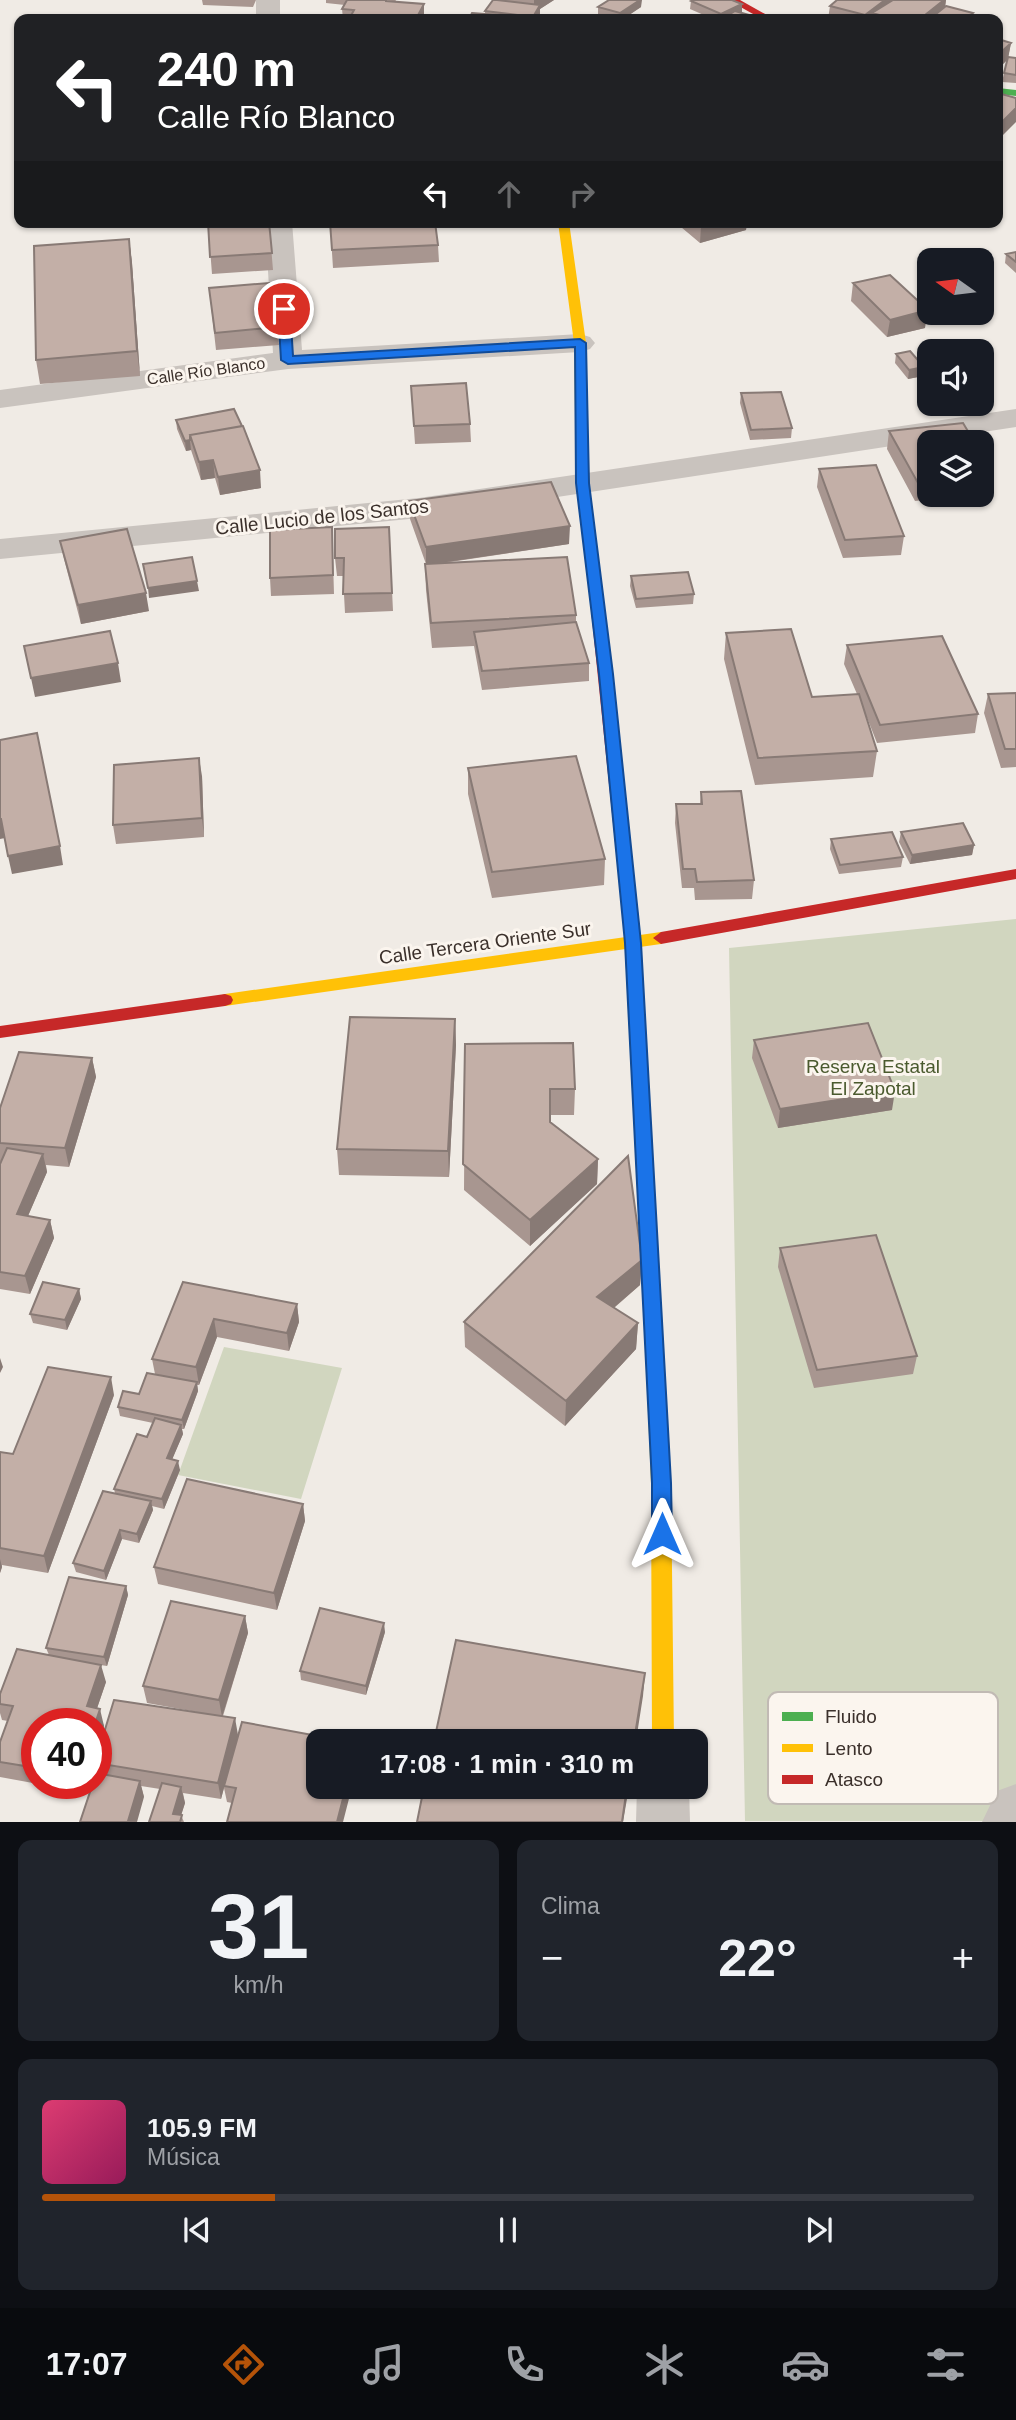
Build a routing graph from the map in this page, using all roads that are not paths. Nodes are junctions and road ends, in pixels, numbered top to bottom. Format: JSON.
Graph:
{"nodes":[{"id":1,"x":733,"y":0,"type":"edge"},
{"id":2,"x":760,"y":14,"type":"edge"},
{"id":3,"x":278,"y":228,"type":"edge"},
{"id":4,"x":564,"y":228,"type":"edge"},
{"id":5,"x":580,"y":343,"type":"junction"},
{"id":6,"x":288,"y":360,"type":"junction"},
{"id":7,"x":0,"y":399,"type":"edge"},
{"id":8,"x":1016,"y":418,"type":"edge"},
{"id":9,"x":582,"y":483,"type":"junction"},
{"id":10,"x":0,"y":549,"type":"edge"},
{"id":11,"x":1016,"y":874,"type":"edge"},
{"id":12,"x":633,"y":943,"type":"junction"},
{"id":13,"x":0,"y":1032,"type":"edge"},
{"id":14,"x":663,"y":1729,"type":"edge"},
{"id":15,"x":663,"y":1799,"type":"edge"},
{"id":16,"x":1016,"y":1810,"type":"edge"},
{"id":17,"x":663,"y":1822,"type":"edge"},
{"id":18,"x":1009,"y":1822,"type":"edge"}],
"edges":[{"from":1,"to":2,"type":"street"},
{"from":3,"to":6,"type":"street"},
{"from":4,"to":5,"type":"street"},
{"from":5,"to":6,"type":"street","name":"Calle Río Blanco"},
{"from":5,"to":9,"type":"street"},
{"from":6,"to":7,"type":"street","name":"Calle Río Blanco"},
{"from":8,"to":9,"type":"street","name":"Calle Lucio de los Santos"},
{"from":9,"to":10,"type":"street","name":"Calle Lucio de los Santos"},
{"from":9,"to":12,"type":"street"},
{"from":11,"to":12,"type":"street","name":"Calle Tercera Oriente Sur"},
{"from":12,"to":13,"type":"street","name":"Calle Tercera Oriente Sur"},
{"from":12,"to":14,"type":"street"},
{"from":15,"to":17,"type":"street"},
{"from":16,"to":18,"type":"street"}]}
